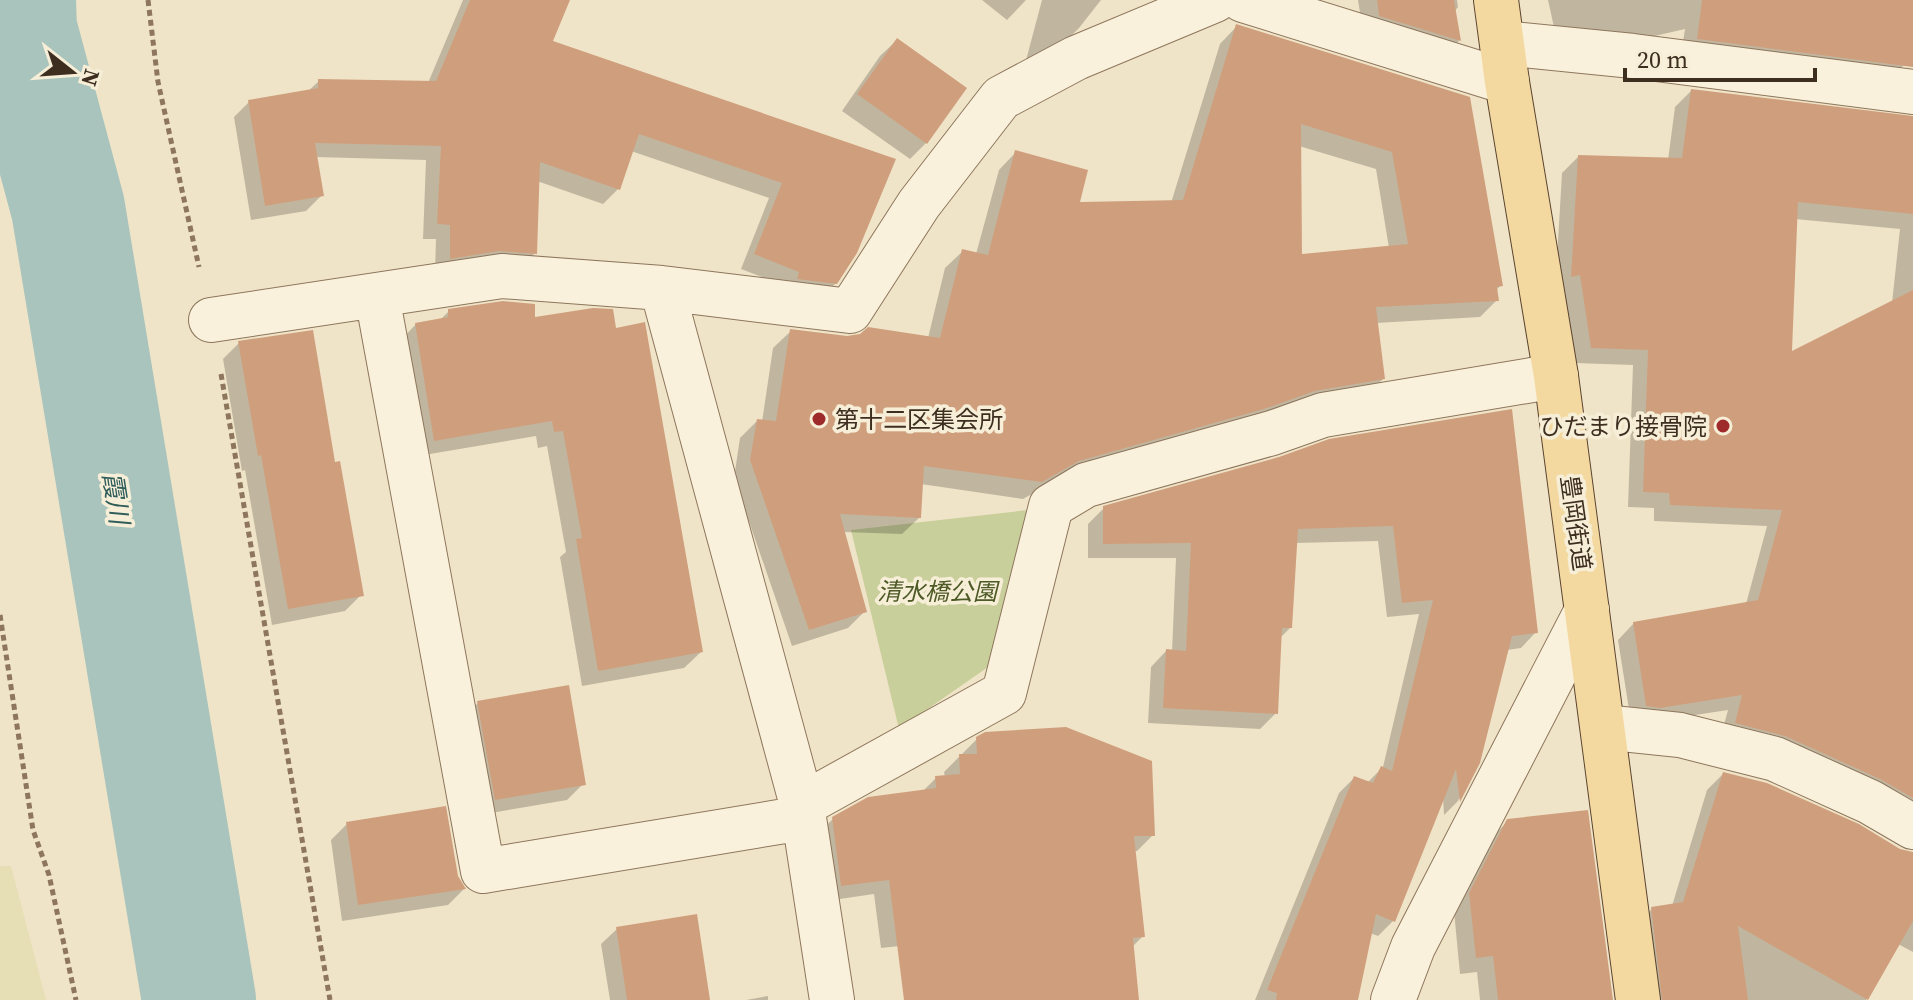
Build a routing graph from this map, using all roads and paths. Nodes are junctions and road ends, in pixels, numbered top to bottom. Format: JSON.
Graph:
{"nodes":[{"id":1,"x":148,"y":0,"type":"edge"},
{"id":2,"x":1215,"y":0,"type":"edge"},
{"id":3,"x":1243,"y":0,"type":"edge"},
{"id":4,"x":1496,"y":0,"type":"edge"},
{"id":5,"x":1505,"y":63,"type":"junction"},
{"id":6,"x":1913,"y":92,"type":"edge"},
{"id":7,"x":662,"y":288,"type":"junction"},
{"id":8,"x":377,"y":296,"type":"junction"},
{"id":9,"x":211,"y":320,"type":"junction"},
{"id":10,"x":1556,"y":376,"type":"junction"},
{"id":11,"x":1587,"y":610,"type":"junction"},
{"id":12,"x":0,"y":615,"type":"edge"},
{"id":13,"x":1603,"y":727,"type":"junction"},
{"id":14,"x":802,"y":812,"type":"junction"},
{"id":15,"x":1913,"y":827,"type":"edge"},
{"id":16,"x":76,"y":1000,"type":"edge"},
{"id":17,"x":330,"y":1000,"type":"edge"},
{"id":18,"x":832,"y":1000,"type":"edge"},
{"id":19,"x":1393,"y":1000,"type":"edge"},
{"id":20,"x":1638,"y":1000,"type":"edge"}],
"edges":[{"from":1,"to":9,"type":"path"},
{"from":2,"to":7,"type":"street"},
{"from":3,"to":5,"type":"street"},
{"from":4,"to":5,"type":"main road","name":"豊岡街道"},
{"from":5,"to":6,"type":"street"},
{"from":5,"to":10,"type":"main road","name":"豊岡街道"},
{"from":7,"to":8,"type":"street"},
{"from":7,"to":14,"type":"street"},
{"from":8,"to":9,"type":"street"},
{"from":8,"to":14,"type":"street"},
{"from":9,"to":17,"type":"path"},
{"from":10,"to":11,"type":"main road","name":"豊岡街道"},
{"from":10,"to":14,"type":"street"},
{"from":11,"to":13,"type":"main road","name":"豊岡街道"},
{"from":11,"to":19,"type":"street"},
{"from":12,"to":16,"type":"path"},
{"from":13,"to":15,"type":"street"},
{"from":13,"to":20,"type":"main road","name":"豊岡街道"},
{"from":14,"to":18,"type":"street"}]}
